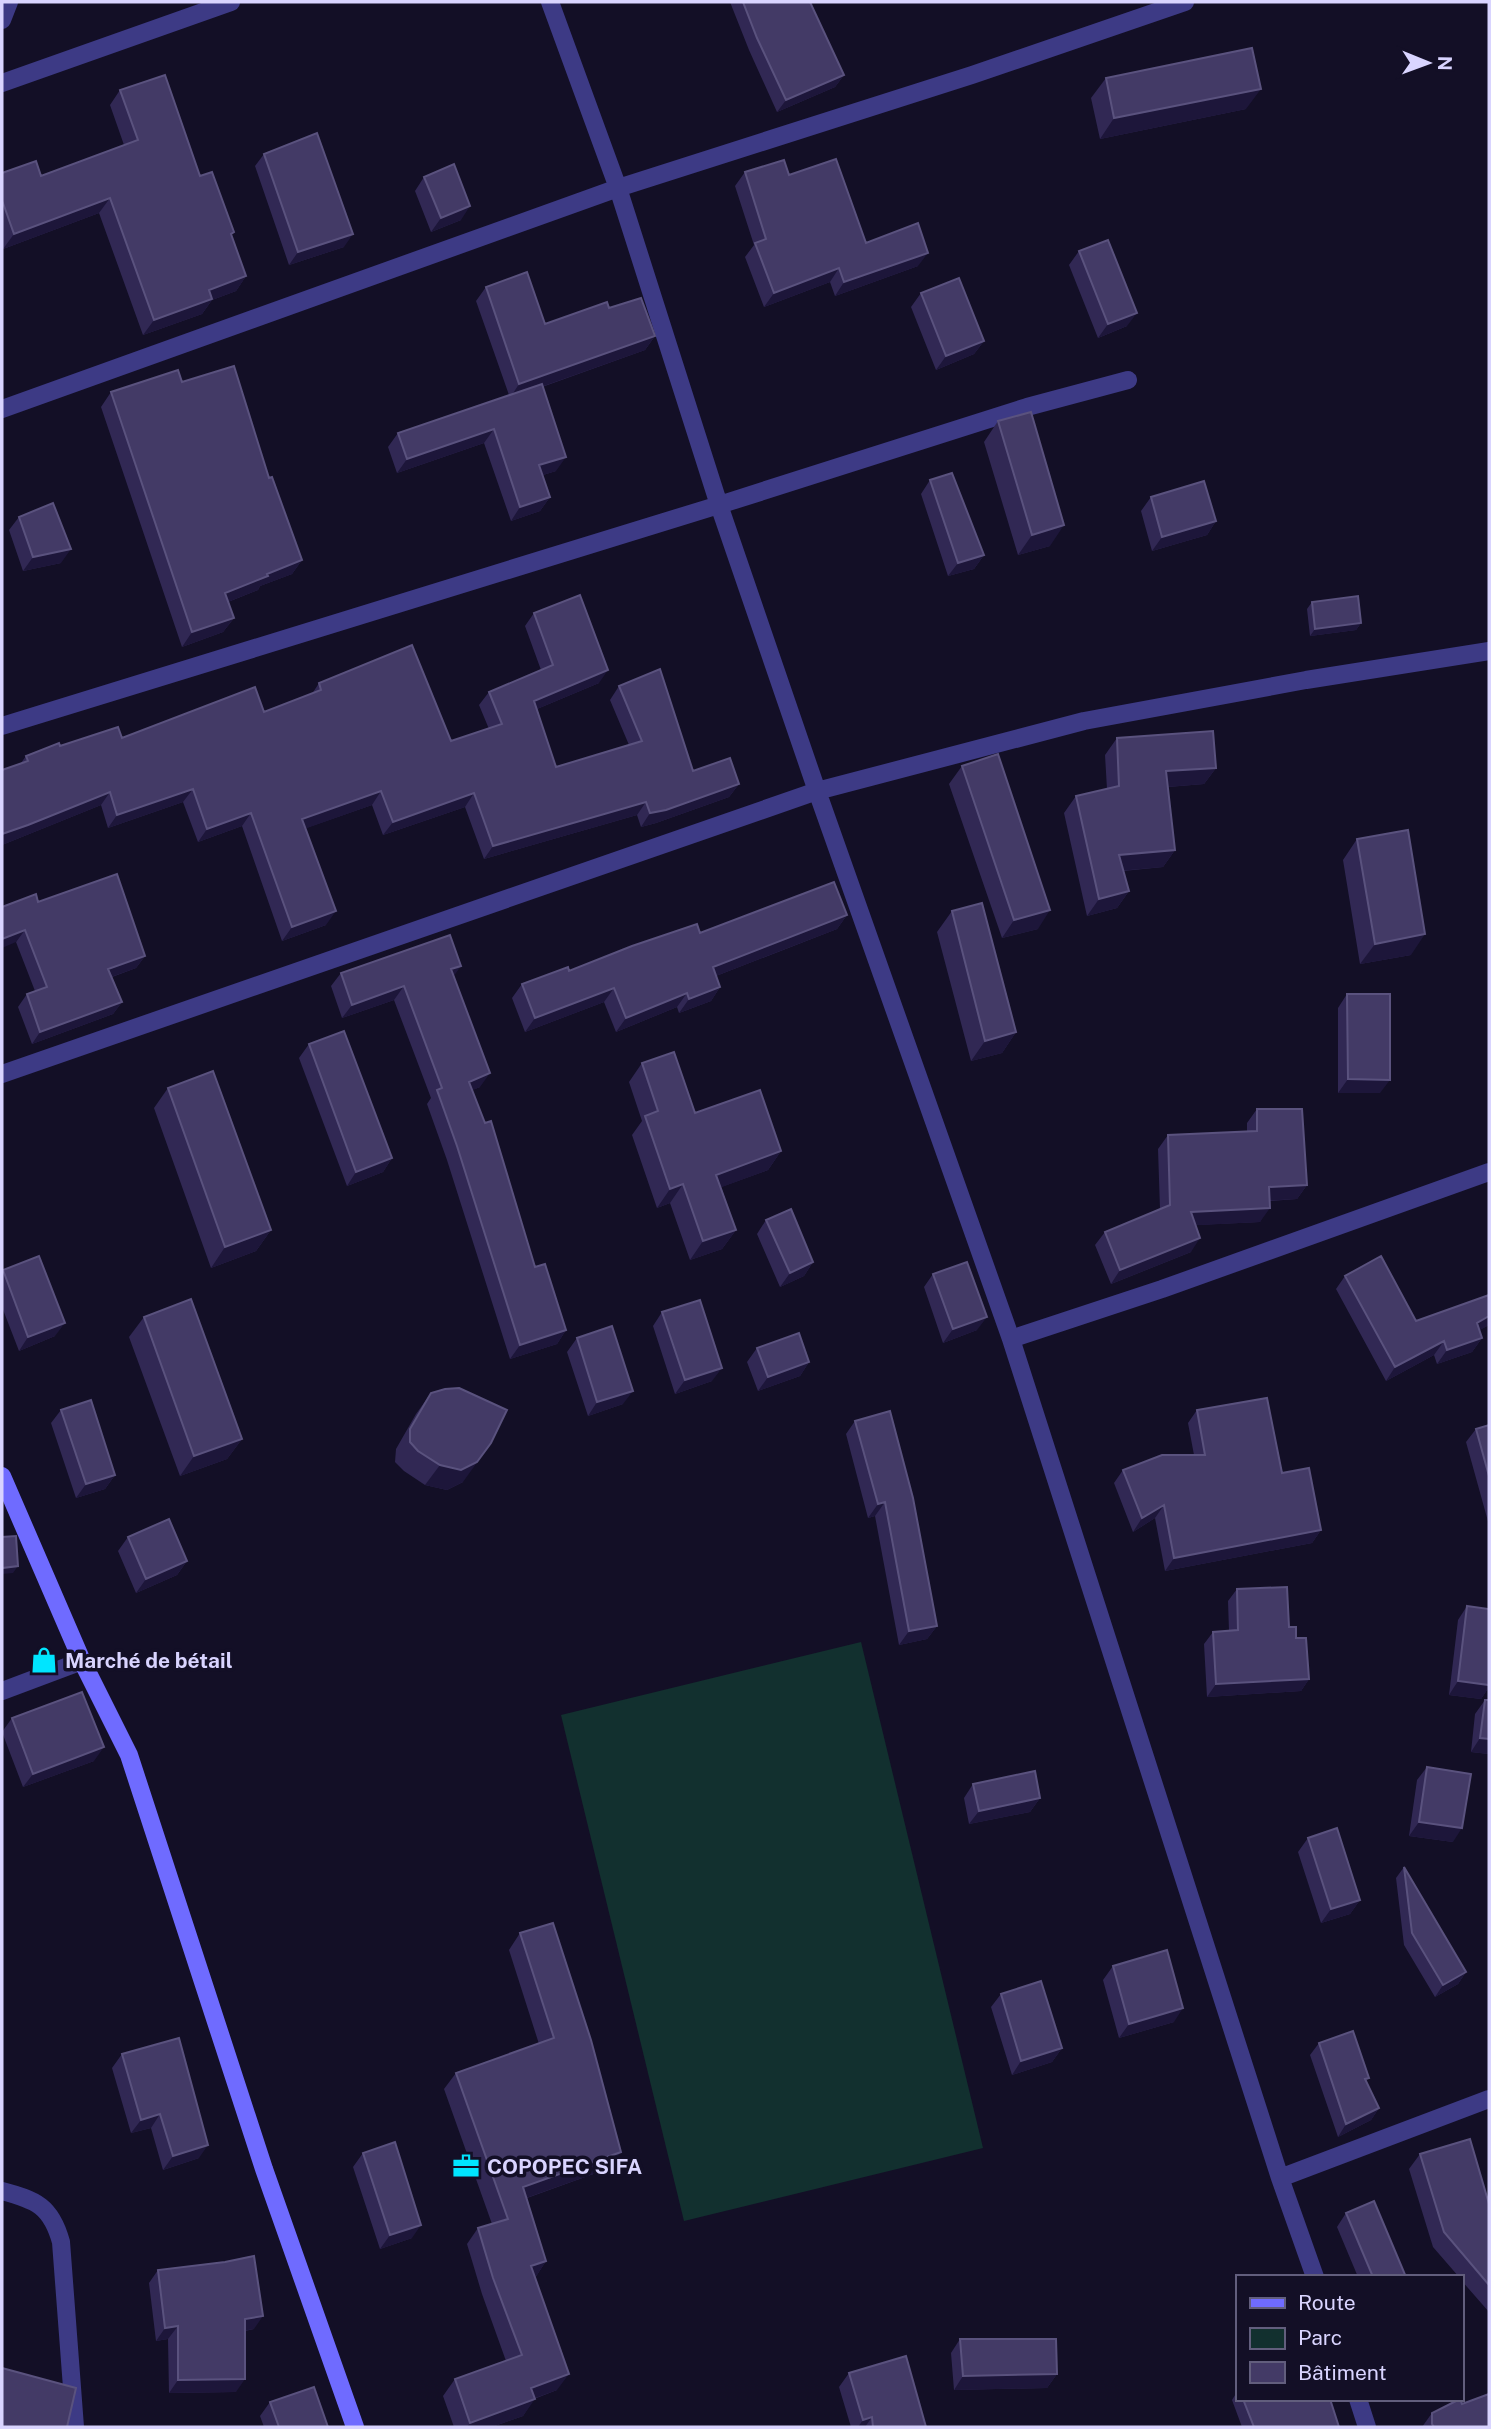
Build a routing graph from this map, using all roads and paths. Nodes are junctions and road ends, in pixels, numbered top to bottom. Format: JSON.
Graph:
{"nodes":[{"id":1,"x":9,"y":2,"type":"edge"},
{"id":2,"x":231,"y":2,"type":"edge"},
{"id":3,"x":550,"y":2,"type":"edge"},
{"id":4,"x":1185,"y":2,"type":"edge"},
{"id":5,"x":2,"y":20,"type":"edge"},
{"id":6,"x":2,"y":83,"type":"edge"},
{"id":7,"x":618,"y":188,"type":"junction"},
{"id":8,"x":1128,"y":380,"type":"dead end"},
{"id":9,"x":2,"y":409,"type":"edge"},
{"id":10,"x":719,"y":505,"type":"junction"},
{"id":11,"x":1489,"y":651,"type":"edge"},
{"id":12,"x":2,"y":726,"type":"edge"},
{"id":13,"x":817,"y":791,"type":"junction"},
{"id":14,"x":2,"y":1074,"type":"edge"},
{"id":15,"x":1489,"y":1172,"type":"edge"},
{"id":16,"x":1011,"y":1339,"type":"junction"},
{"id":17,"x":2,"y":1476,"type":"edge"},
{"id":18,"x":82,"y":1661,"type":"junction"},
{"id":19,"x":2,"y":1691,"type":"edge"},
{"id":20,"x":1489,"y":2099,"type":"edge"},
{"id":21,"x":1280,"y":2178,"type":"junction"},
{"id":22,"x":2,"y":2191,"type":"edge"},
{"id":23,"x":1314,"y":2275,"type":"edge"},
{"id":24,"x":1359,"y":2401,"type":"edge"},
{"id":25,"x":75,"y":2427,"type":"edge"},
{"id":26,"x":355,"y":2427,"type":"edge"},
{"id":27,"x":1367,"y":2427,"type":"edge"}],
"edges":[{"from":1,"to":5,"type":"street"},
{"from":2,"to":6,"type":"street"},
{"from":3,"to":7,"type":"street"},
{"from":4,"to":7,"type":"street"},
{"from":7,"to":9,"type":"street"},
{"from":7,"to":10,"type":"street"},
{"from":8,"to":10,"type":"street"},
{"from":10,"to":12,"type":"street"},
{"from":10,"to":13,"type":"street"},
{"from":11,"to":13,"type":"street"},
{"from":13,"to":14,"type":"street"},
{"from":13,"to":16,"type":"street"},
{"from":15,"to":16,"type":"street"},
{"from":16,"to":21,"type":"street"},
{"from":17,"to":18,"type":"main road"},
{"from":18,"to":19,"type":"street"},
{"from":18,"to":26,"type":"main road"},
{"from":20,"to":21,"type":"street"},
{"from":21,"to":23,"type":"street"},
{"from":22,"to":25,"type":"street"},
{"from":24,"to":27,"type":"street"}]}
